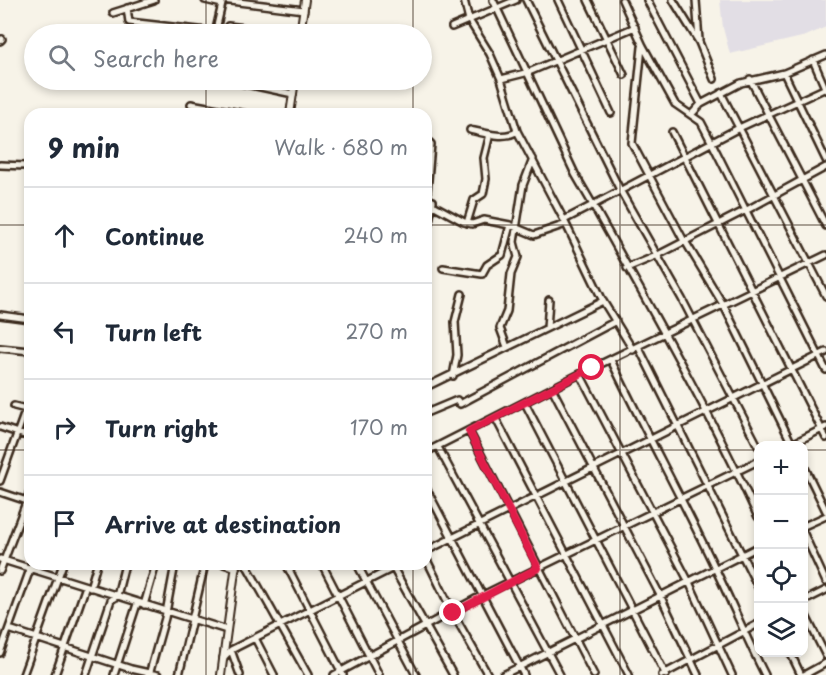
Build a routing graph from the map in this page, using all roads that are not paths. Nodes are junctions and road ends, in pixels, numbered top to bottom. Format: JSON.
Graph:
{"nodes":[{"id":1,"x":154,"y":0,"type":"edge"},
{"id":2,"x":205,"y":0,"type":"edge"},
{"id":3,"x":305,"y":0,"type":"edge"},
{"id":4,"x":464,"y":0,"type":"edge"},
{"id":5,"x":493,"y":0,"type":"edge"},
{"id":6,"x":516,"y":0,"type":"edge"},
{"id":7,"x":526,"y":0,"type":"edge"},
{"id":8,"x":558,"y":0,"type":"edge"},
{"id":9,"x":588,"y":0,"type":"edge"},
{"id":10,"x":622,"y":0,"type":"edge"},
{"id":11,"x":647,"y":0,"type":"edge"},
{"id":12,"x":673,"y":0,"type":"edge"},
{"id":13,"x":696,"y":0,"type":"edge"},
{"id":14,"x":222,"y":4,"type":"junction"},
{"id":15,"x":127,"y":8,"type":"junction"},
{"id":16,"x":496,"y":8,"type":"junction"},
{"id":17,"x":304,"y":10,"type":"junction"},
{"id":18,"x":113,"y":13,"type":"dead end"},
{"id":19,"x":469,"y":20,"type":"junction"},
{"id":20,"x":145,"y":24,"type":"edge"},
{"id":21,"x":218,"y":24,"type":"edge"},
{"id":22,"x":301,"y":24,"type":"edge"},
{"id":23,"x":452,"y":27,"type":"dead end"},
{"id":24,"x":635,"y":27,"type":"junction"},
{"id":25,"x":607,"y":40,"type":"junction"},
{"id":26,"x":699,"y":42,"type":"junction"},
{"id":27,"x":643,"y":46,"type":"junction"},
{"id":28,"x":582,"y":50,"type":"junction"},
{"id":29,"x":826,"y":55,"type":"edge"},
{"id":30,"x":556,"y":60,"type":"junction"},
{"id":31,"x":813,"y":60,"type":"junction"},
{"id":32,"x":529,"y":72,"type":"junction"},
{"id":33,"x":784,"y":73,"type":"junction"},
{"id":34,"x":624,"y":75,"type":"dead end"},
{"id":35,"x":501,"y":79,"type":"junction"},
{"id":36,"x":714,"y":79,"type":"dead end"},
{"id":37,"x":750,"y":79,"type":"junction"},
{"id":38,"x":826,"y":89,"type":"edge"},
{"id":39,"x":274,"y":90,"type":"edge"},
{"id":40,"x":294,"y":90,"type":"edge"},
{"id":41,"x":721,"y":93,"type":"junction"},
{"id":42,"x":293,"y":94,"type":"junction"},
{"id":43,"x":797,"y":102,"type":"junction"},
{"id":44,"x":191,"y":104,"type":"dead end"},
{"id":45,"x":701,"y":104,"type":"junction"},
{"id":46,"x":213,"y":108,"type":"edge"},
{"id":47,"x":291,"y":108,"type":"edge"},
{"id":48,"x":611,"y":113,"type":"dead end"},
{"id":49,"x":692,"y":115,"type":"junction"},
{"id":50,"x":767,"y":116,"type":"junction"},
{"id":51,"x":739,"y":128,"type":"junction"},
{"id":52,"x":470,"y":130,"type":"dead end"},
{"id":53,"x":517,"y":131,"type":"junction"},
{"id":54,"x":672,"y":132,"type":"dead end"},
{"id":55,"x":490,"y":134,"type":"junction"},
{"id":56,"x":712,"y":142,"type":"junction"},
{"id":57,"x":684,"y":157,"type":"junction"},
{"id":58,"x":533,"y":159,"type":"junction"},
{"id":59,"x":826,"y":160,"type":"edge"},
{"id":60,"x":0,"y":165,"type":"edge"},
{"id":61,"x":24,"y":166,"type":"edge"},
{"id":62,"x":826,"y":167,"type":"edge"},
{"id":63,"x":648,"y":175,"type":"junction"},
{"id":64,"x":803,"y":180,"type":"junction"},
{"id":65,"x":620,"y":190,"type":"junction"},
{"id":66,"x":775,"y":195,"type":"junction"},
{"id":67,"x":432,"y":203,"type":"edge"},
{"id":68,"x":593,"y":205,"type":"junction"},
{"id":69,"x":747,"y":210,"type":"junction"},
{"id":70,"x":565,"y":222,"type":"junction"},
{"id":71,"x":467,"y":223,"type":"junction"},
{"id":72,"x":718,"y":224,"type":"junction"},
{"id":73,"x":510,"y":225,"type":"junction"},
{"id":74,"x":826,"y":226,"type":"edge"},
{"id":75,"x":516,"y":228,"type":"junction"},
{"id":76,"x":685,"y":241,"type":"junction"},
{"id":77,"x":826,"y":255,"type":"edge"},
{"id":78,"x":656,"y":256,"type":"junction"},
{"id":79,"x":809,"y":264,"type":"junction"},
{"id":80,"x":442,"y":268,"type":"dead end"},
{"id":81,"x":627,"y":268,"type":"junction"},
{"id":82,"x":781,"y":278,"type":"junction"},
{"id":83,"x":753,"y":291,"type":"junction"},
{"id":84,"x":462,"y":294,"type":"dead end"},
{"id":85,"x":826,"y":296,"type":"edge"},
{"id":86,"x":549,"y":300,"type":"dead end"},
{"id":87,"x":603,"y":301,"type":"junction"},
{"id":88,"x":724,"y":306,"type":"junction"},
{"id":89,"x":0,"y":315,"type":"edge"},
{"id":90,"x":24,"y":318,"type":"edge"},
{"id":91,"x":693,"y":320,"type":"junction"},
{"id":92,"x":616,"y":321,"type":"junction"},
{"id":93,"x":548,"y":328,"type":"junction"},
{"id":94,"x":666,"y":334,"type":"junction"},
{"id":95,"x":0,"y":348,"type":"edge"},
{"id":96,"x":507,"y":348,"type":"junction"},
{"id":97,"x":636,"y":349,"type":"junction"},
{"id":98,"x":24,"y":350,"type":"edge"},
{"id":99,"x":826,"y":352,"type":"edge"},
{"id":100,"x":819,"y":356,"type":"junction"},
{"id":101,"x":611,"y":360,"type":"junction"},
{"id":102,"x":790,"y":370,"type":"junction"},
{"id":103,"x":826,"y":370,"type":"edge"},
{"id":104,"x":580,"y":374,"type":"junction"},
{"id":105,"x":453,"y":376,"type":"junction"},
{"id":106,"x":432,"y":385,"type":"edge"},
{"id":107,"x":763,"y":385,"type":"junction"},
{"id":108,"x":552,"y":388,"type":"junction"},
{"id":109,"x":734,"y":399,"type":"junction"},
{"id":110,"x":525,"y":403,"type":"junction"},
{"id":111,"x":14,"y":406,"type":"dead end"},
{"id":112,"x":24,"y":409,"type":"edge"},
{"id":113,"x":432,"y":410,"type":"edge"},
{"id":114,"x":706,"y":413,"type":"junction"},
{"id":115,"x":24,"y":417,"type":"edge"},
{"id":116,"x":495,"y":417,"type":"junction"},
{"id":117,"x":0,"y":427,"type":"edge"},
{"id":118,"x":678,"y":427,"type":"junction"},
{"id":119,"x":824,"y":429,"type":"edge"},
{"id":120,"x":469,"y":431,"type":"junction"},
{"id":121,"x":16,"y":432,"type":"junction"},
{"id":122,"x":24,"y":435,"type":"edge"},
{"id":123,"x":826,"y":438,"type":"edge"},
{"id":124,"x":649,"y":441,"type":"junction"},
{"id":125,"x":756,"y":441,"type":"edge"},
{"id":126,"x":790,"y":441,"type":"edge"},
{"id":127,"x":800,"y":441,"type":"edge"},
{"id":128,"x":438,"y":447,"type":"junction"},
{"id":129,"x":432,"y":448,"type":"edge"},
{"id":130,"x":621,"y":454,"type":"junction"},
{"id":131,"x":754,"y":463,"type":"edge"},
{"id":132,"x":592,"y":467,"type":"junction"},
{"id":133,"x":737,"y":471,"type":"junction"},
{"id":134,"x":808,"y":474,"type":"edge"},
{"id":135,"x":0,"y":481,"type":"edge"},
{"id":136,"x":565,"y":481,"type":"junction"},
{"id":137,"x":708,"y":484,"type":"junction"},
{"id":138,"x":0,"y":492,"type":"edge"},
{"id":139,"x":536,"y":495,"type":"junction"},
{"id":140,"x":679,"y":498,"type":"junction"},
{"id":141,"x":432,"y":500,"type":"edge"},
{"id":142,"x":24,"y":501,"type":"edge"},
{"id":143,"x":754,"y":507,"type":"edge"},
{"id":144,"x":509,"y":508,"type":"junction"},
{"id":145,"x":24,"y":511,"type":"edge"},
{"id":146,"x":826,"y":511,"type":"edge"},
{"id":147,"x":651,"y":512,"type":"junction"},
{"id":148,"x":826,"y":516,"type":"edge"},
{"id":149,"x":479,"y":524,"type":"junction"},
{"id":150,"x":808,"y":524,"type":"edge"},
{"id":151,"x":624,"y":526,"type":"junction"},
{"id":152,"x":451,"y":538,"type":"junction"},
{"id":153,"x":594,"y":541,"type":"junction"},
{"id":154,"x":808,"y":543,"type":"edge"},
{"id":155,"x":432,"y":548,"type":"edge"},
{"id":156,"x":755,"y":549,"type":"edge"},
{"id":157,"x":566,"y":555,"type":"junction"},
{"id":158,"x":744,"y":555,"type":"junction"},
{"id":159,"x":2,"y":560,"type":"edge"},
{"id":160,"x":24,"y":565,"type":"edge"},
{"id":161,"x":538,"y":568,"type":"junction"},
{"id":162,"x":716,"y":568,"type":"junction"},
{"id":163,"x":31,"y":570,"type":"edge"},
{"id":164,"x":39,"y":570,"type":"edge"},
{"id":165,"x":60,"y":570,"type":"edge"},
{"id":166,"x":95,"y":570,"type":"edge"},
{"id":167,"x":124,"y":570,"type":"edge"},
{"id":168,"x":154,"y":570,"type":"edge"},
{"id":169,"x":174,"y":570,"type":"edge"},
{"id":170,"x":204,"y":570,"type":"edge"},
{"id":171,"x":235,"y":570,"type":"edge"},
{"id":172,"x":250,"y":570,"type":"edge"},
{"id":173,"x":289,"y":570,"type":"edge"},
{"id":174,"x":325,"y":570,"type":"edge"},
{"id":175,"x":360,"y":570,"type":"edge"},
{"id":176,"x":386,"y":570,"type":"edge"},
{"id":177,"x":394,"y":570,"type":"edge"},
{"id":178,"x":432,"y":570,"type":"edge"},
{"id":179,"x":0,"y":571,"type":"edge"},
{"id":180,"x":754,"y":576,"type":"edge"},
{"id":181,"x":57,"y":578,"type":"junction"},
{"id":182,"x":510,"y":582,"type":"junction"},
{"id":183,"x":689,"y":582,"type":"junction"},
{"id":184,"x":826,"y":582,"type":"edge"},
{"id":185,"x":366,"y":583,"type":"junction"},
{"id":186,"x":88,"y":587,"type":"junction"},
{"id":187,"x":826,"y":590,"type":"edge"},
{"id":188,"x":483,"y":595,"type":"junction"},
{"id":189,"x":660,"y":595,"type":"junction"},
{"id":190,"x":117,"y":596,"type":"junction"},
{"id":191,"x":338,"y":597,"type":"junction"},
{"id":192,"x":808,"y":599,"type":"edge"},
{"id":193,"x":141,"y":604,"type":"junction"},
{"id":194,"x":631,"y":610,"type":"junction"},
{"id":195,"x":165,"y":611,"type":"junction"},
{"id":196,"x":311,"y":612,"type":"junction"},
{"id":197,"x":453,"y":613,"type":"junction"},
{"id":198,"x":191,"y":620,"type":"junction"},
{"id":199,"x":808,"y":620,"type":"edge"},
{"id":200,"x":603,"y":624,"type":"junction"},
{"id":201,"x":282,"y":625,"type":"junction"},
{"id":202,"x":754,"y":627,"type":"edge"},
{"id":203,"x":426,"y":628,"type":"junction"},
{"id":204,"x":9,"y":629,"type":"junction"},
{"id":205,"x":227,"y":630,"type":"junction"},
{"id":206,"x":743,"y":633,"type":"junction"},
{"id":207,"x":37,"y":637,"type":"junction"},
{"id":208,"x":575,"y":637,"type":"junction"},
{"id":209,"x":255,"y":638,"type":"junction"},
{"id":210,"x":397,"y":641,"type":"junction"},
{"id":211,"x":718,"y":645,"type":"junction"},
{"id":212,"x":66,"y":647,"type":"junction"},
{"id":213,"x":231,"y":650,"type":"junction"},
{"id":214,"x":549,"y":651,"type":"junction"},
{"id":215,"x":0,"y":653,"type":"edge"},
{"id":216,"x":92,"y":655,"type":"junction"},
{"id":217,"x":368,"y":656,"type":"junction"},
{"id":218,"x":826,"y":656,"type":"edge"},
{"id":219,"x":793,"y":657,"type":"edge"},
{"id":220,"x":223,"y":658,"type":"junction"},
{"id":221,"x":690,"y":660,"type":"junction"},
{"id":222,"x":826,"y":663,"type":"edge"},
{"id":223,"x":117,"y":664,"type":"junction"},
{"id":224,"x":520,"y":667,"type":"junction"},
{"id":225,"x":342,"y":673,"type":"edge"},
{"id":226,"x":149,"y":674,"type":"edge"},
{"id":227,"x":664,"y":674,"type":"edge"},
{"id":228,"x":23,"y":675,"type":"edge"},
{"id":229,"x":55,"y":675,"type":"edge"},
{"id":230,"x":86,"y":675,"type":"edge"},
{"id":231,"x":114,"y":675,"type":"edge"},
{"id":232,"x":158,"y":675,"type":"edge"},
{"id":233,"x":179,"y":675,"type":"edge"},
{"id":234,"x":221,"y":675,"type":"edge"},
{"id":235,"x":240,"y":675,"type":"edge"},
{"id":236,"x":274,"y":675,"type":"edge"},
{"id":237,"x":308,"y":675,"type":"edge"},
{"id":238,"x":334,"y":675,"type":"edge"},
{"id":239,"x":379,"y":675,"type":"edge"},
{"id":240,"x":416,"y":675,"type":"edge"},
{"id":241,"x":453,"y":675,"type":"edge"},
{"id":242,"x":488,"y":675,"type":"edge"},
{"id":243,"x":503,"y":675,"type":"edge"},
{"id":244,"x":524,"y":675,"type":"edge"},
{"id":245,"x":560,"y":675,"type":"edge"},
{"id":246,"x":594,"y":675,"type":"edge"},
{"id":247,"x":629,"y":675,"type":"edge"},
{"id":248,"x":698,"y":675,"type":"edge"},
{"id":249,"x":732,"y":675,"type":"edge"},
{"id":250,"x":765,"y":675,"type":"edge"},
{"id":251,"x":802,"y":675,"type":"edge"}],
"edges":[{"from":1,"to":15,"type":"street"},
{"from":2,"to":14,"type":"street"},
{"from":3,"to":17,"type":"main road"},
{"from":4,"to":19,"type":"street"},
{"from":5,"to":16,"type":"street"},
{"from":6,"to":16,"type":"street"},
{"from":7,"to":30,"type":"street"},
{"from":8,"to":28,"type":"street"},
{"from":9,"to":25,"type":"street"},
{"from":10,"to":24,"type":"street"},
{"from":11,"to":45,"type":"street"},
{"from":12,"to":26,"type":"street"},
{"from":13,"to":26,"type":"street"},
{"from":14,"to":17,"type":"street"},
{"from":14,"to":21,"type":"street"},
{"from":15,"to":18,"type":"street"},
{"from":15,"to":20,"type":"street"},
{"from":16,"to":19,"type":"street"},
{"from":16,"to":32,"type":"street"},
{"from":17,"to":22,"type":"main road"},
{"from":19,"to":23,"type":"street"},
{"from":19,"to":35,"type":"street"},
{"from":24,"to":25,"type":"street"},
{"from":24,"to":27,"type":"street"},
{"from":25,"to":28,"type":"street"},
{"from":25,"to":34,"type":"street"},
{"from":26,"to":36,"type":"street"},
{"from":27,"to":49,"type":"street"},
{"from":27,"to":63,"type":"street"},
{"from":28,"to":30,"type":"street"},
{"from":28,"to":48,"type":"street"},
{"from":29,"to":31,"type":"street"},
{"from":30,"to":32,"type":"street"},
{"from":30,"to":65,"type":"street"},
{"from":31,"to":33,"type":"street"},
{"from":31,"to":38,"type":"street"},
{"from":32,"to":35,"type":"street"},
{"from":32,"to":68,"type":"street"},
{"from":33,"to":37,"type":"street"},
{"from":33,"to":43,"type":"street"},
{"from":35,"to":53,"type":"street"},
{"from":37,"to":41,"type":"street"},
{"from":37,"to":50,"type":"street"},
{"from":38,"to":43,"type":"street"},
{"from":39,"to":42,"type":"street"},
{"from":40,"to":42,"type":"main road"},
{"from":41,"to":45,"type":"street"},
{"from":41,"to":51,"type":"street"},
{"from":42,"to":47,"type":"main road"},
{"from":43,"to":50,"type":"street"},
{"from":43,"to":59,"type":"street"},
{"from":44,"to":46,"type":"street"},
{"from":45,"to":49,"type":"street"},
{"from":49,"to":56,"type":"street"},
{"from":50,"to":51,"type":"street"},
{"from":50,"to":64,"type":"street"},
{"from":51,"to":56,"type":"street"},
{"from":51,"to":66,"type":"street"},
{"from":52,"to":55,"type":"street"},
{"from":53,"to":55,"type":"street"},
{"from":53,"to":58,"type":"street"},
{"from":54,"to":57,"type":"street"},
{"from":55,"to":71,"type":"street"},
{"from":56,"to":57,"type":"street"},
{"from":56,"to":69,"type":"street"},
{"from":57,"to":63,"type":"street"},
{"from":57,"to":72,"type":"street"},
{"from":58,"to":70,"type":"street"},
{"from":58,"to":75,"type":"street"},
{"from":60,"to":61,"type":"street"},
{"from":62,"to":64,"type":"street"},
{"from":63,"to":65,"type":"street"},
{"from":63,"to":76,"type":"street"},
{"from":64,"to":66,"type":"street"},
{"from":64,"to":74,"type":"street"},
{"from":65,"to":68,"type":"street"},
{"from":65,"to":78,"type":"street"},
{"from":66,"to":69,"type":"street"},
{"from":66,"to":79,"type":"street"},
{"from":67,"to":71,"type":"street"},
{"from":68,"to":70,"type":"street"},
{"from":68,"to":81,"type":"street"},
{"from":69,"to":72,"type":"street"},
{"from":69,"to":82,"type":"street"},
{"from":70,"to":75,"type":"street"},
{"from":70,"to":87,"type":"street"},
{"from":71,"to":73,"type":"street"},
{"from":72,"to":76,"type":"street"},
{"from":72,"to":83,"type":"street"},
{"from":73,"to":75,"type":"street"},
{"from":73,"to":80,"type":"street"},
{"from":75,"to":96,"type":"street"},
{"from":76,"to":78,"type":"street"},
{"from":76,"to":88,"type":"street"},
{"from":77,"to":79,"type":"street"},
{"from":78,"to":81,"type":"street"},
{"from":78,"to":91,"type":"street"},
{"from":79,"to":82,"type":"street"},
{"from":79,"to":85,"type":"street"},
{"from":81,"to":94,"type":"street"},
{"from":82,"to":83,"type":"street"},
{"from":82,"to":100,"type":"street"},
{"from":83,"to":88,"type":"street"},
{"from":83,"to":102,"type":"street"},
{"from":84,"to":105,"type":"street"},
{"from":86,"to":93,"type":"street"},
{"from":87,"to":92,"type":"street"},
{"from":87,"to":93,"type":"street"},
{"from":88,"to":91,"type":"street"},
{"from":88,"to":107,"type":"street"},
{"from":89,"to":90,"type":"street"},
{"from":91,"to":94,"type":"street"},
{"from":91,"to":109,"type":"street"},
{"from":92,"to":97,"type":"street"},
{"from":92,"to":113,"type":"street"},
{"from":93,"to":96,"type":"street"},
{"from":94,"to":97,"type":"street"},
{"from":94,"to":114,"type":"street"},
{"from":95,"to":98,"type":"street"},
{"from":96,"to":105,"type":"street"},
{"from":97,"to":101,"type":"street"},
{"from":97,"to":118,"type":"street"},
{"from":99,"to":100,"type":"street"},
{"from":100,"to":102,"type":"street"},
{"from":100,"to":103,"type":"street"},
{"from":101,"to":104,"type":"street"},
{"from":101,"to":124,"type":"street"},
{"from":102,"to":107,"type":"street"},
{"from":102,"to":119,"type":"street"},
{"from":104,"to":108,"type":"street"},
{"from":104,"to":130,"type":"street"},
{"from":105,"to":106,"type":"street"},
{"from":107,"to":109,"type":"street"},
{"from":107,"to":126,"type":"street"},
{"from":108,"to":110,"type":"street"},
{"from":108,"to":132,"type":"street"},
{"from":109,"to":114,"type":"street"},
{"from":109,"to":125,"type":"street"},
{"from":110,"to":116,"type":"street"},
{"from":110,"to":136,"type":"street"},
{"from":111,"to":112,"type":"street"},
{"from":114,"to":118,"type":"street"},
{"from":114,"to":133,"type":"street"},
{"from":115,"to":121,"type":"street"},
{"from":116,"to":120,"type":"street"},
{"from":116,"to":139,"type":"street"},
{"from":117,"to":121,"type":"street"},
{"from":118,"to":124,"type":"street"},
{"from":118,"to":137,"type":"street"},
{"from":119,"to":123,"type":"street"},
{"from":119,"to":127,"type":"street"},
{"from":120,"to":128,"type":"street"},
{"from":120,"to":144,"type":"street"},
{"from":121,"to":122,"type":"street"},
{"from":121,"to":135,"type":"street"},
{"from":124,"to":130,"type":"street"},
{"from":124,"to":140,"type":"street"},
{"from":128,"to":129,"type":"street"},
{"from":128,"to":149,"type":"street"},
{"from":130,"to":132,"type":"street"},
{"from":130,"to":147,"type":"street"},
{"from":131,"to":133,"type":"street"},
{"from":132,"to":136,"type":"street"},
{"from":132,"to":151,"type":"street"},
{"from":133,"to":137,"type":"street"},
{"from":133,"to":143,"type":"street"},
{"from":134,"to":146,"type":"street"},
{"from":136,"to":139,"type":"street"},
{"from":136,"to":153,"type":"street"},
{"from":137,"to":140,"type":"street"},
{"from":137,"to":158,"type":"street"},
{"from":138,"to":142,"type":"street"},
{"from":139,"to":144,"type":"street"},
{"from":139,"to":157,"type":"street"},
{"from":140,"to":147,"type":"street"},
{"from":140,"to":162,"type":"street"},
{"from":141,"to":152,"type":"street"},
{"from":144,"to":149,"type":"street"},
{"from":144,"to":161,"type":"street"},
{"from":145,"to":159,"type":"street"},
{"from":147,"to":151,"type":"street"},
{"from":147,"to":183,"type":"street"},
{"from":148,"to":150,"type":"street"},
{"from":149,"to":152,"type":"street"},
{"from":149,"to":182,"type":"street"},
{"from":151,"to":153,"type":"street"},
{"from":151,"to":189,"type":"street"},
{"from":152,"to":155,"type":"street"},
{"from":152,"to":188,"type":"street"},
{"from":153,"to":157,"type":"street"},
{"from":153,"to":194,"type":"street"},
{"from":154,"to":184,"type":"street"},
{"from":156,"to":158,"type":"street"},
{"from":157,"to":161,"type":"street"},
{"from":157,"to":200,"type":"street"},
{"from":158,"to":162,"type":"street"},
{"from":158,"to":180,"type":"street"},
{"from":159,"to":160,"type":"street"},
{"from":159,"to":179,"type":"street"},
{"from":161,"to":182,"type":"street"},
{"from":161,"to":208,"type":"street"},
{"from":162,"to":183,"type":"street"},
{"from":162,"to":206,"type":"street"},
{"from":163,"to":204,"type":"street"},
{"from":164,"to":181,"type":"street"},
{"from":165,"to":181,"type":"street"},
{"from":166,"to":186,"type":"street"},
{"from":167,"to":190,"type":"street"},
{"from":168,"to":193,"type":"street"},
{"from":169,"to":195,"type":"street"},
{"from":170,"to":198,"type":"street"},
{"from":171,"to":205,"type":"main road"},
{"from":172,"to":201,"type":"street"},
{"from":173,"to":196,"type":"street"},
{"from":174,"to":191,"type":"street"},
{"from":175,"to":185,"type":"street"},
{"from":176,"to":185,"type":"street"},
{"from":177,"to":203,"type":"street"},
{"from":178,"to":197,"type":"street"},
{"from":181,"to":186,"type":"street"},
{"from":181,"to":207,"type":"street"},
{"from":182,"to":188,"type":"street"},
{"from":182,"to":214,"type":"street"},
{"from":183,"to":189,"type":"street"},
{"from":183,"to":211,"type":"street"},
{"from":185,"to":191,"type":"street"},
{"from":185,"to":210,"type":"street"},
{"from":186,"to":190,"type":"street"},
{"from":186,"to":212,"type":"street"},
{"from":187,"to":192,"type":"street"},
{"from":188,"to":197,"type":"street"},
{"from":188,"to":224,"type":"street"},
{"from":189,"to":194,"type":"street"},
{"from":189,"to":221,"type":"street"},
{"from":190,"to":193,"type":"street"},
{"from":190,"to":216,"type":"street"},
{"from":191,"to":196,"type":"street"},
{"from":191,"to":217,"type":"street"},
{"from":193,"to":195,"type":"street"},
{"from":193,"to":223,"type":"street"},
{"from":194,"to":200,"type":"street"},
{"from":194,"to":227,"type":"street"},
{"from":195,"to":198,"type":"street"},
{"from":195,"to":226,"type":"street"},
{"from":196,"to":201,"type":"street"},
{"from":196,"to":225,"type":"street"},
{"from":197,"to":203,"type":"street"},
{"from":197,"to":242,"type":"street"},
{"from":198,"to":205,"type":"street"},
{"from":198,"to":233,"type":"street"},
{"from":199,"to":218,"type":"street"},
{"from":200,"to":208,"type":"street"},
{"from":200,"to":247,"type":"street"},
{"from":201,"to":209,"type":"street"},
{"from":201,"to":237,"type":"street"},
{"from":202,"to":206,"type":"street"},
{"from":203,"to":210,"type":"street"},
{"from":203,"to":241,"type":"street"},
{"from":204,"to":207,"type":"street"},
{"from":204,"to":215,"type":"street"},
{"from":205,"to":220,"type":"main road"},
{"from":206,"to":211,"type":"street"},
{"from":206,"to":250,"type":"street"},
{"from":207,"to":212,"type":"street"},
{"from":207,"to":228,"type":"street"},
{"from":208,"to":214,"type":"street"},
{"from":208,"to":246,"type":"street"},
{"from":209,"to":213,"type":"street"},
{"from":209,"to":236,"type":"street"},
{"from":210,"to":217,"type":"street"},
{"from":210,"to":240,"type":"street"},
{"from":211,"to":221,"type":"street"},
{"from":211,"to":249,"type":"street"},
{"from":212,"to":216,"type":"street"},
{"from":212,"to":229,"type":"street"},
{"from":213,"to":220,"type":"street"},
{"from":213,"to":235,"type":"street"},
{"from":214,"to":224,"type":"street"},
{"from":214,"to":245,"type":"street"},
{"from":216,"to":223,"type":"street"},
{"from":216,"to":230,"type":"street"},
{"from":217,"to":225,"type":"street"},
{"from":217,"to":239,"type":"street"},
{"from":219,"to":251,"type":"street"},
{"from":220,"to":234,"type":"main road"},
{"from":221,"to":227,"type":"street"},
{"from":221,"to":248,"type":"street"},
{"from":222,"to":251,"type":"street"},
{"from":223,"to":226,"type":"street"},
{"from":223,"to":231,"type":"street"},
{"from":224,"to":243,"type":"street"},
{"from":224,"to":244,"type":"street"},
{"from":225,"to":238,"type":"street"},
{"from":226,"to":232,"type":"street"}]}
